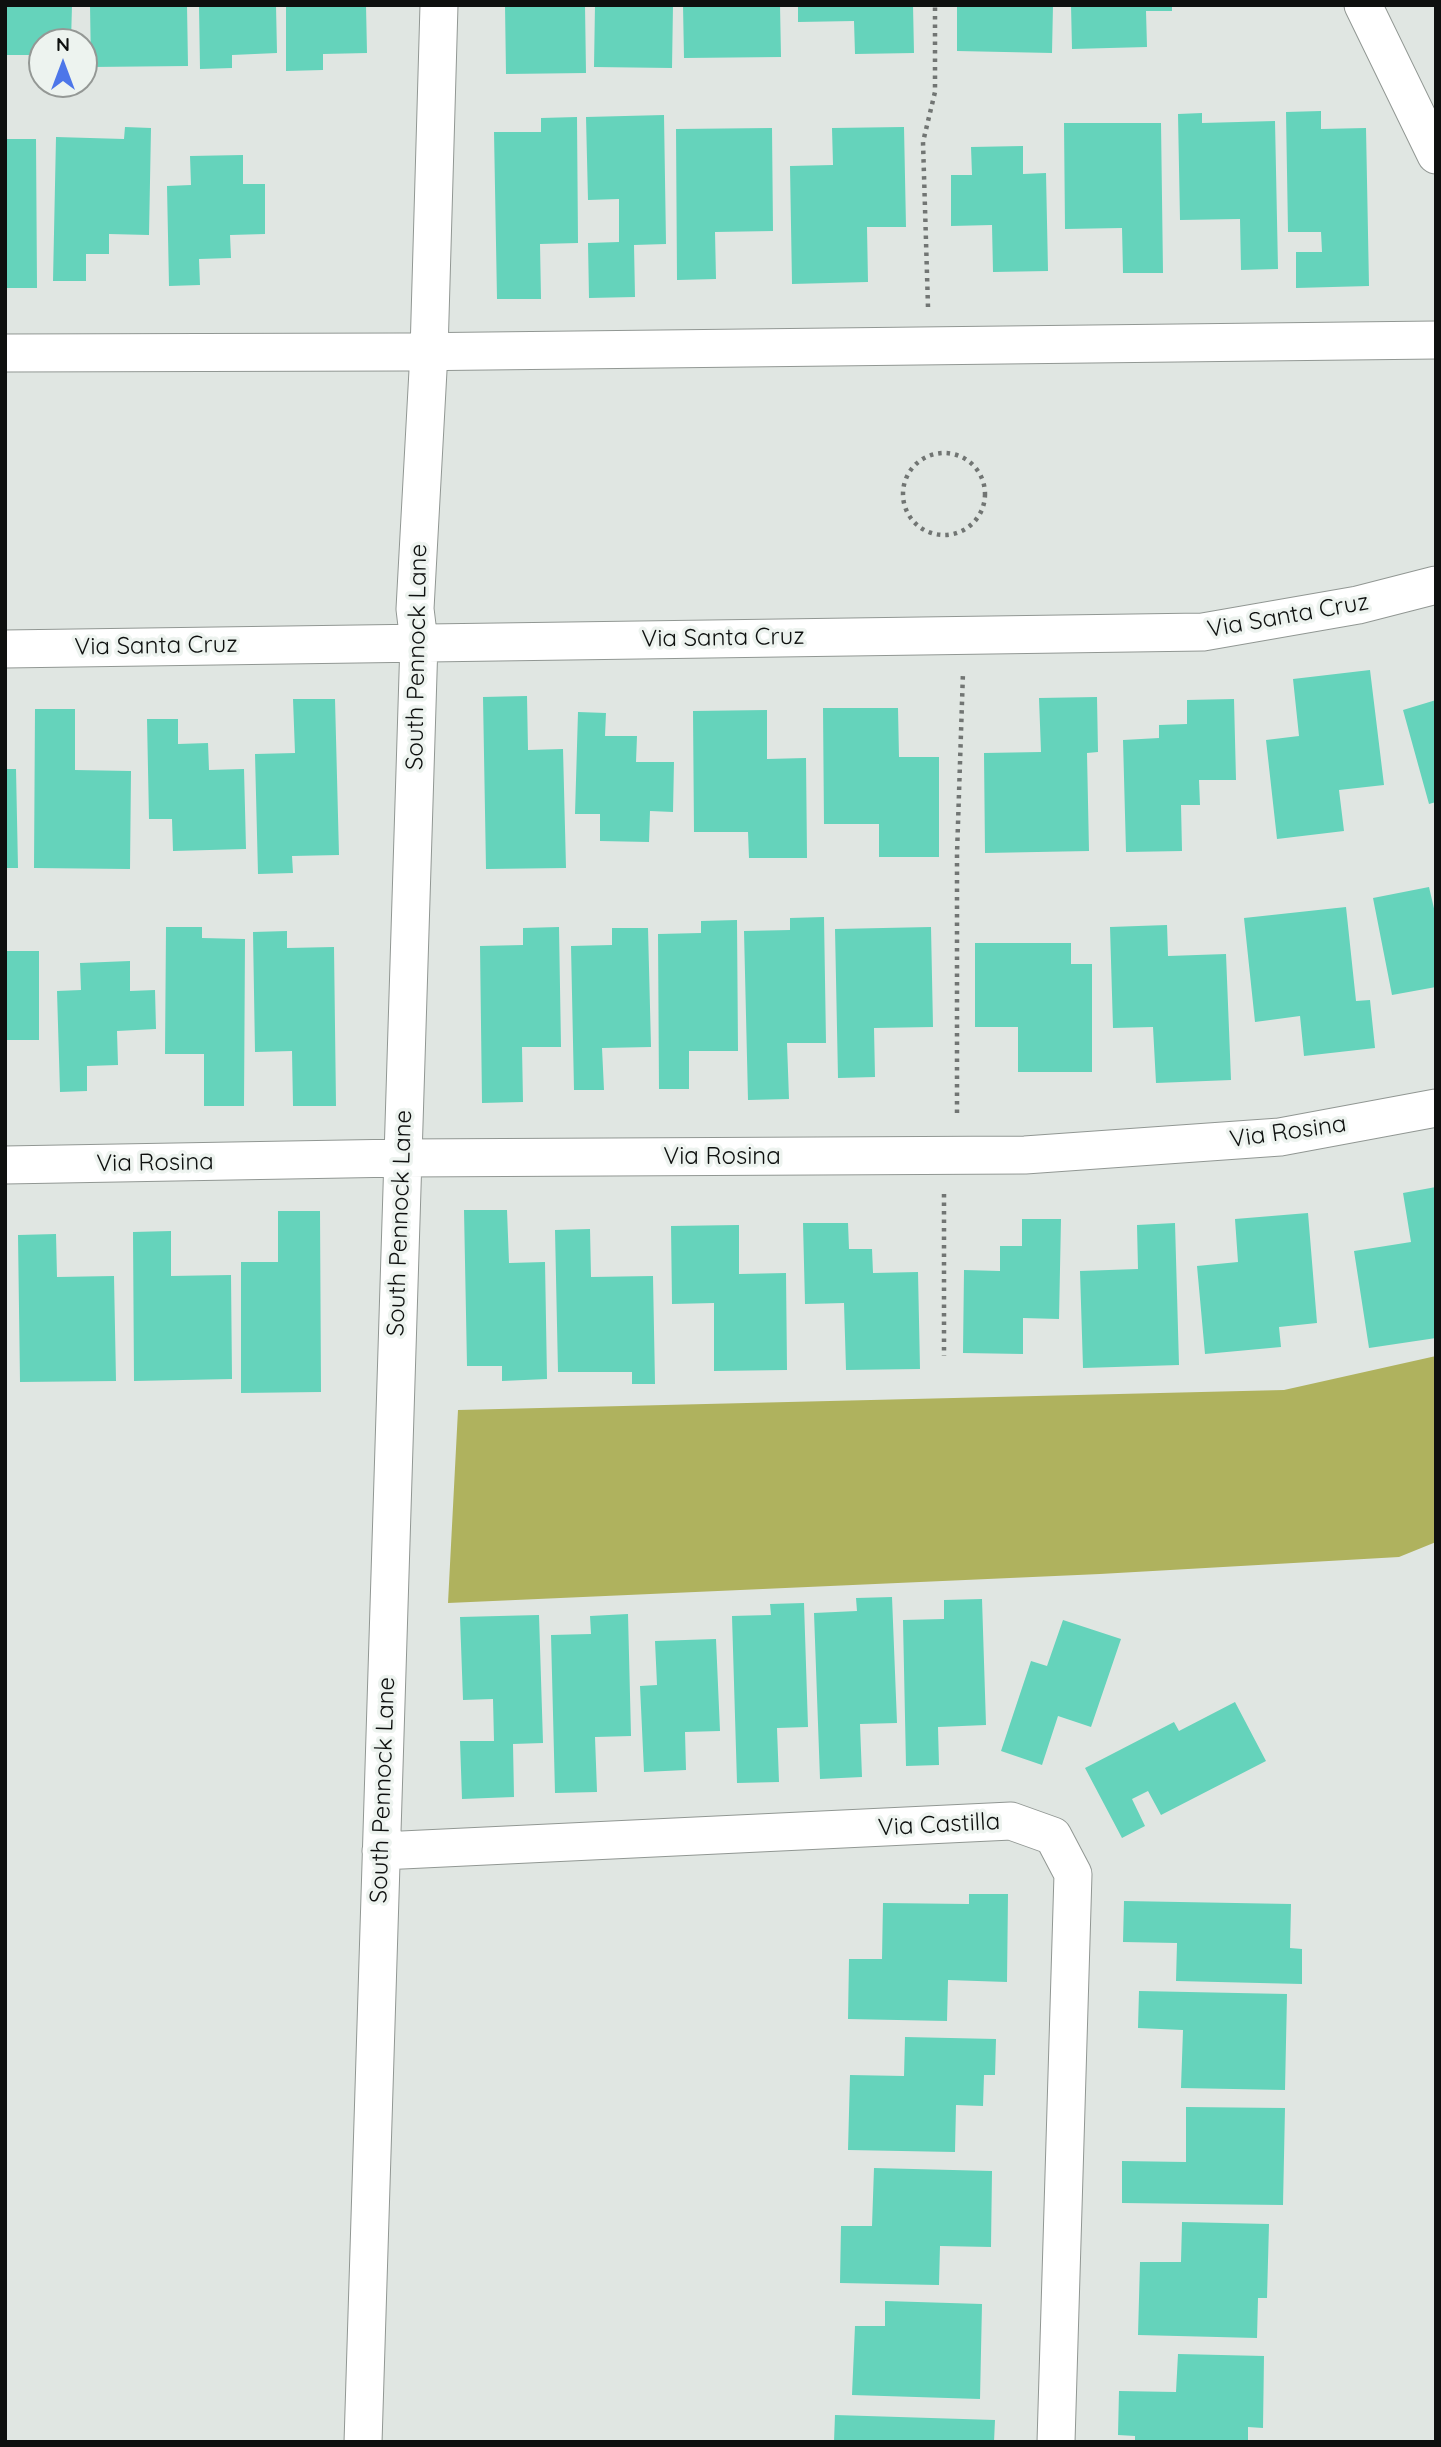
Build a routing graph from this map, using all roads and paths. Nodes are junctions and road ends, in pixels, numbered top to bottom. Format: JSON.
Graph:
{"nodes":[{"id":1,"x":439,"y":5,"type":"edge"},
{"id":2,"x":935,"y":5,"type":"edge"},
{"id":3,"x":1363,"y":5,"type":"edge"},
{"id":4,"x":1436,"y":155,"type":"edge"},
{"id":5,"x":928,"y":309,"type":"dead end"},
{"id":6,"x":1436,"y":340,"type":"edge"},
{"id":7,"x":429,"y":352,"type":"junction"},
{"id":8,"x":5,"y":353,"type":"edge"},
{"id":9,"x":984,"y":482,"type":"joint"},
{"id":10,"x":1436,"y":585,"type":"edge"},
{"id":11,"x":419,"y":642,"type":"junction"},
{"id":12,"x":5,"y":649,"type":"edge"},
{"id":13,"x":963,"y":668,"type":"dead end"},
{"id":14,"x":1436,"y":1108,"type":"edge"},
{"id":15,"x":957,"y":1113,"type":"dead end"},
{"id":16,"x":402,"y":1158,"type":"junction"},
{"id":17,"x":5,"y":1166,"type":"edge"},
{"id":18,"x":944,"y":1189,"type":"dead end"},
{"id":19,"x":944,"y":1356,"type":"dead end"},
{"id":20,"x":381,"y":1851,"type":"junction"},
{"id":21,"x":363,"y":2442,"type":"edge"},
{"id":22,"x":1056,"y":2442,"type":"edge"}],
"edges":[{"from":1,"to":7,"type":"street","name":"South Pennock Lane"},
{"from":2,"to":5,"type":"path"},
{"from":3,"to":4,"type":"street"},
{"from":6,"to":7,"type":"street"},
{"from":7,"to":8,"type":"street"},
{"from":7,"to":11,"type":"street","name":"South Pennock Lane"},
{"from":9,"to":9,"type":"path"},
{"from":10,"to":11,"type":"street","name":"Via Santa Cruz"},
{"from":11,"to":12,"type":"street","name":"Via Santa Cruz"},
{"from":11,"to":16,"type":"street","name":"South Pennock Lane"},
{"from":13,"to":15,"type":"path"},
{"from":14,"to":16,"type":"street","name":"Via Rosina"},
{"from":16,"to":17,"type":"street","name":"Via Rosina"},
{"from":16,"to":20,"type":"street","name":"South Pennock Lane"},
{"from":18,"to":19,"type":"path"},
{"from":20,"to":21,"type":"street","name":"South Pennock Lane"},
{"from":20,"to":22,"type":"street","name":"Via Castilla"}]}
